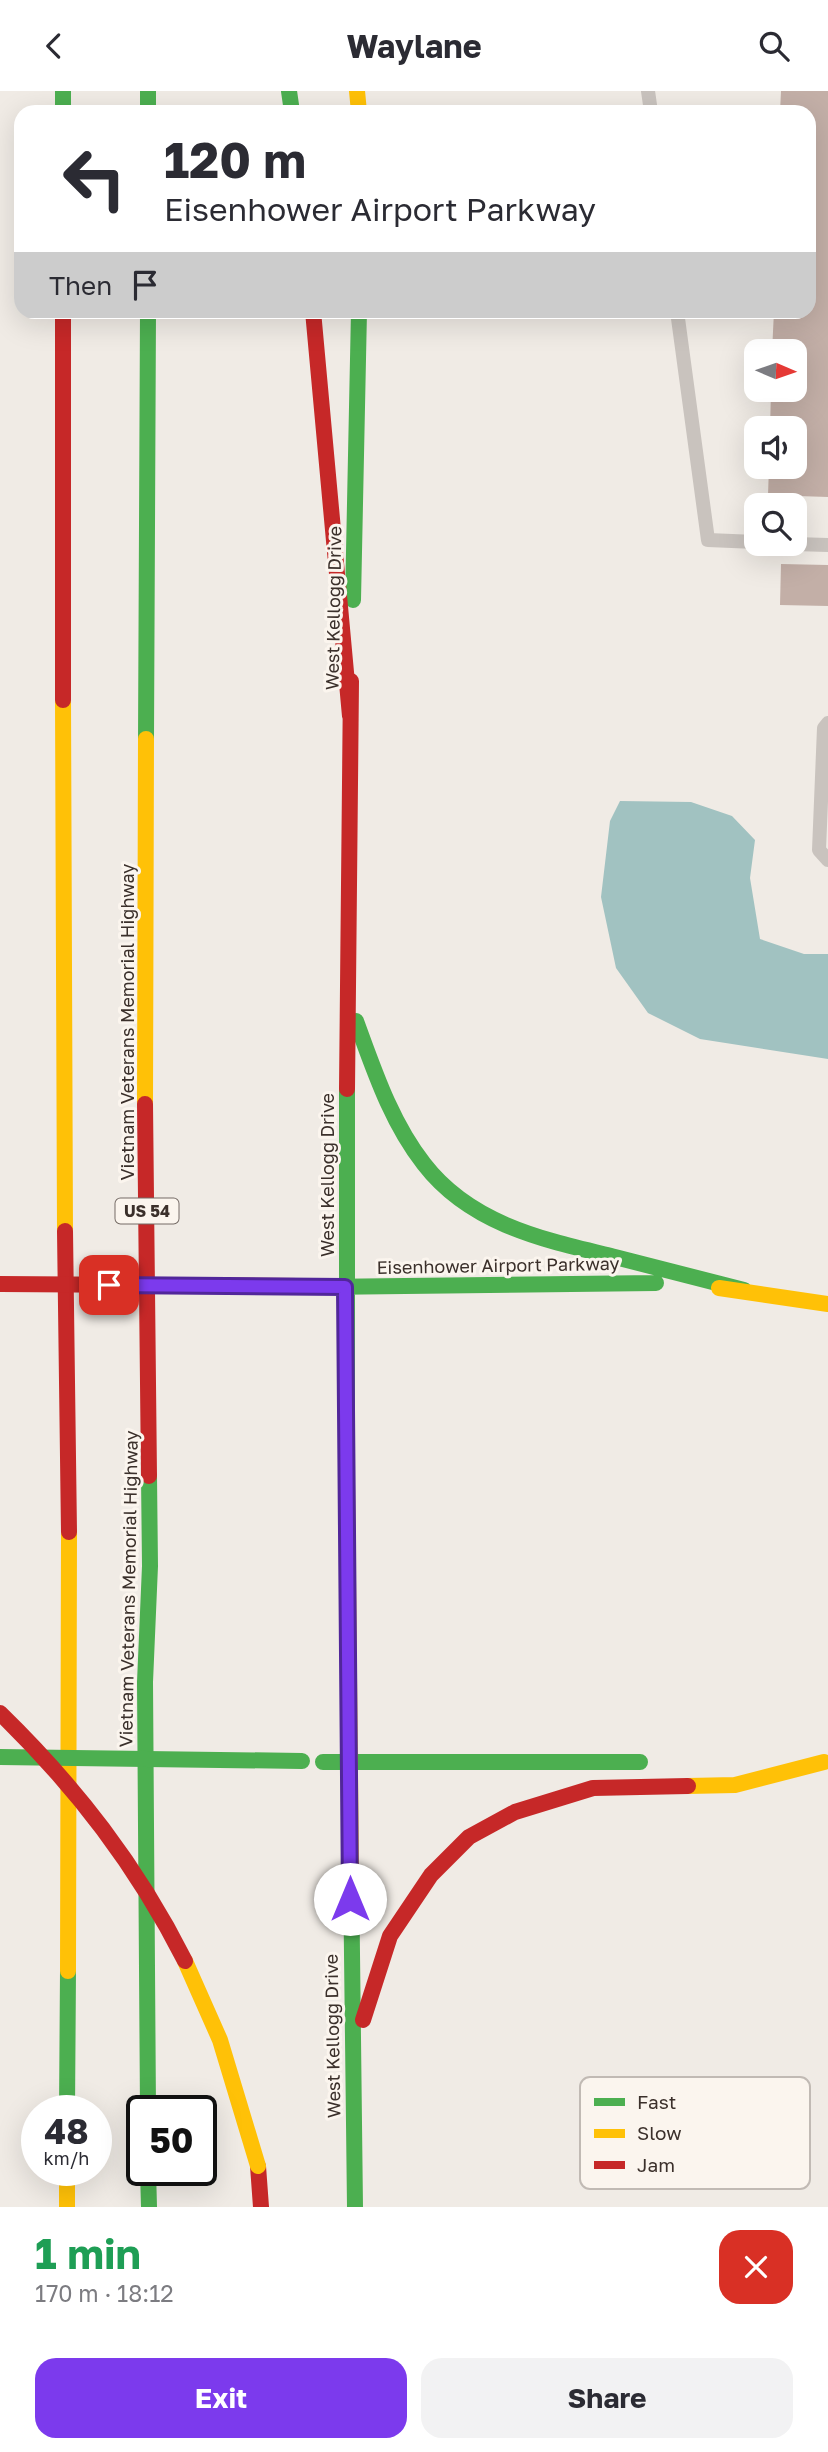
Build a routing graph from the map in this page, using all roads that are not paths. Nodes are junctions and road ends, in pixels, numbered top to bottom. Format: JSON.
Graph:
{"nodes":[{"id":1,"x":63,"y":319,"type":"edge"},
{"id":2,"x":148,"y":319,"type":"edge"},
{"id":3,"x":314,"y":319,"type":"edge"},
{"id":4,"x":359,"y":319,"type":"edge"},
{"id":5,"x":678,"y":319,"type":"edge"},
{"id":6,"x":744,"y":542,"type":"edge"},
{"id":7,"x":807,"y":544,"type":"edge"},
{"id":8,"x":828,"y":545,"type":"edge"},
{"id":9,"x":350,"y":716,"type":"junction"},
{"id":10,"x":828,"y":723,"type":"edge"},
{"id":11,"x":828,"y":860,"type":"edge"},
{"id":12,"x":348,"y":999,"type":"junction"},
{"id":13,"x":0,"y":1284,"type":"edge"},
{"id":14,"x":345,"y":1287,"type":"junction"},
{"id":15,"x":744,"y":1290,"type":"junction"},
{"id":16,"x":828,"y":1304,"type":"edge"},
{"id":17,"x":0,"y":1713,"type":"edge"},
{"id":18,"x":0,"y":1757,"type":"edge"},
{"id":19,"x":349,"y":1762,"type":"junction"},
{"id":20,"x":656,"y":1762,"type":"dead end"},
{"id":21,"x":754,"y":1762,"type":"dead end"},
{"id":22,"x":826,"y":1762,"type":"edge"},
{"id":23,"x":352,"y":2063,"type":"junction"},
{"id":24,"x":67,"y":2095,"type":"edge"},
{"id":25,"x":148,"y":2095,"type":"edge"},
{"id":26,"x":67,"y":2186,"type":"edge"},
{"id":27,"x":148,"y":2186,"type":"edge"},
{"id":28,"x":67,"y":2207,"type":"edge"},
{"id":29,"x":149,"y":2207,"type":"edge"},
{"id":30,"x":261,"y":2207,"type":"edge"},
{"id":31,"x":355,"y":2207,"type":"edge"}],
"edges":[{"from":1,"to":24,"type":"main road"},
{"from":2,"to":25,"type":"main road","name":"Vietnam Veterans Memorial Highway","number":"US 54"},
{"from":3,"to":9,"type":"main road"},
{"from":4,"to":9,"type":"main road","name":"West Kellogg Drive"},
{"from":5,"to":6,"type":"lane"},
{"from":7,"to":8,"type":"lane"},
{"from":9,"to":12,"type":"main road","name":"West Kellogg Drive"},
{"from":10,"to":11,"type":"lane"},
{"from":12,"to":14,"type":"main road","name":"West Kellogg Drive"},
{"from":12,"to":15,"type":"main road"},
{"from":13,"to":14,"type":"main road","name":"Eisenhower Airport Parkway","bridge":true},
{"from":14,"to":15,"type":"main road","name":"Eisenhower Airport Parkway"},
{"from":14,"to":19,"type":"main road","name":"West Kellogg Drive"},
{"from":15,"to":16,"type":"main road","name":"Eisenhower Airport Parkway"},
{"from":17,"to":30,"type":"main road","bridge":true},
{"from":18,"to":19,"type":"main road","bridge":true},
{"from":19,"to":20,"type":"main road"},
{"from":19,"to":23,"type":"main road","name":"West Kellogg Drive"},
{"from":21,"to":22,"type":"main road"},
{"from":22,"to":23,"type":"main road"},
{"from":23,"to":31,"type":"main road","name":"West Kellogg Drive"},
{"from":26,"to":28,"type":"main road"},
{"from":27,"to":29,"type":"main road"}]}
